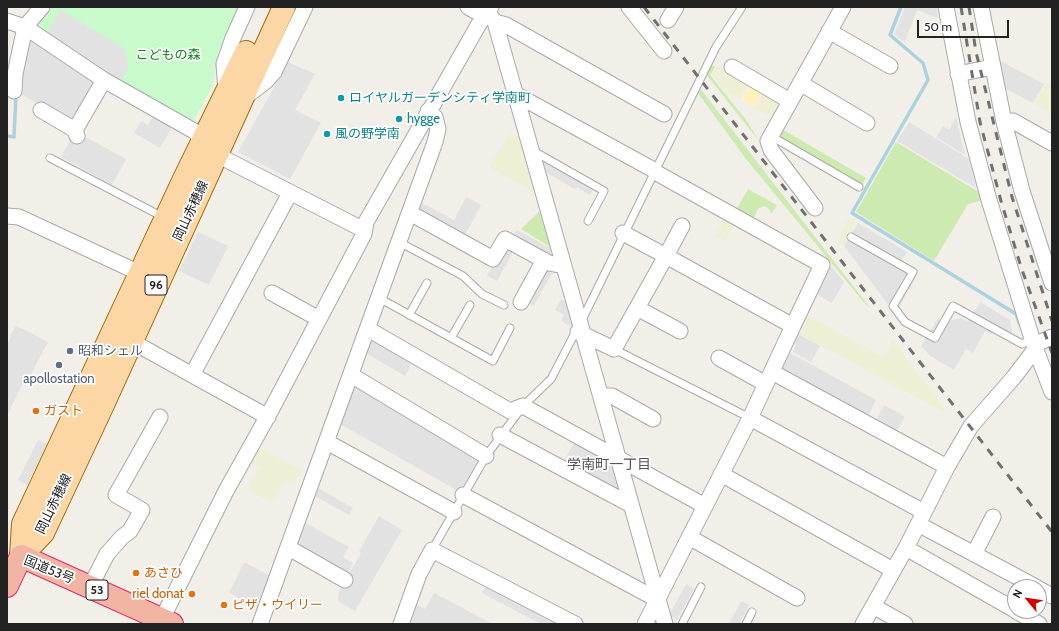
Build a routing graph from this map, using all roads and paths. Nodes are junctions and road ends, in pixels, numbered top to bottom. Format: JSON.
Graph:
{"nodes":[{"id":1,"x":42,"y":7,"type":"edge"},
{"id":2,"x":247,"y":7,"type":"edge"},
{"id":3,"x":267,"y":7,"type":"edge"},
{"id":4,"x":284,"y":7,"type":"edge"},
{"id":5,"x":305,"y":7,"type":"edge"},
{"id":6,"x":468,"y":7,"type":"edge"},
{"id":7,"x":629,"y":7,"type":"edge"},
{"id":8,"x":742,"y":7,"type":"edge"},
{"id":9,"x":842,"y":7,"type":"edge"},
{"id":10,"x":946,"y":7,"type":"edge"},
{"id":11,"x":981,"y":7,"type":"edge"},
{"id":12,"x":491,"y":12,"type":"edge"},
{"id":13,"x":7,"y":21,"type":"edge"},
{"id":14,"x":25,"y":27,"type":"junction"},
{"id":15,"x":830,"y":31,"type":"junction"},
{"id":16,"x":664,"y":51,"type":"dead end"},
{"id":17,"x":890,"y":66,"type":"dead end"},
{"id":18,"x":732,"y":67,"type":"dead end"},
{"id":19,"x":992,"y":67,"type":"junction"},
{"id":20,"x":958,"y":74,"type":"junction"},
{"id":21,"x":104,"y":80,"type":"junction"},
{"id":22,"x":800,"y":83,"type":"junction"},
{"id":23,"x":14,"y":91,"type":"dead end"},
{"id":24,"x":515,"y":94,"type":"junction"},
{"id":25,"x":233,"y":98,"type":"junction"},
{"id":26,"x":790,"y":101,"type":"junction"},
{"id":27,"x":41,"y":110,"type":"dead end"},
{"id":28,"x":428,"y":111,"type":"junction"},
{"id":29,"x":664,"y":114,"type":"dead end"},
{"id":30,"x":1004,"y":122,"type":"junction"},
{"id":31,"x":867,"y":123,"type":"dead end"},
{"id":32,"x":771,"y":136,"type":"junction"},
{"id":33,"x":1052,"y":143,"type":"edge"},
{"id":34,"x":211,"y":146,"type":"junction"},
{"id":35,"x":532,"y":154,"type":"junction"},
{"id":36,"x":50,"y":158,"type":"dead end"},
{"id":37,"x":654,"y":170,"type":"junction"},
{"id":38,"x":859,"y":187,"type":"dead end"},
{"id":39,"x":290,"y":193,"type":"junction"},
{"id":40,"x":815,"y":208,"type":"dead end"},
{"id":41,"x":410,"y":213,"type":"junction"},
{"id":42,"x":7,"y":216,"type":"edge"},
{"id":43,"x":166,"y":218,"type":"junction"},
{"id":44,"x":588,"y":221,"type":"dead end"},
{"id":45,"x":682,"y":226,"type":"dead end"},
{"id":46,"x":364,"y":230,"type":"junction"},
{"id":47,"x":623,"y":233,"type":"junction"},
{"id":48,"x":851,"y":237,"type":"dead end"},
{"id":49,"x":399,"y":242,"type":"junction"},
{"id":50,"x":666,"y":256,"type":"junction"},
{"id":51,"x":544,"y":260,"type":"junction"},
{"id":52,"x":564,"y":266,"type":"junction"},
{"id":53,"x":149,"y":278,"type":"junction"},
{"id":54,"x":427,"y":283,"type":"dead end"},
{"id":55,"x":1052,"y":283,"type":"edge"},
{"id":56,"x":272,"y":293,"type":"dead end"},
{"id":57,"x":379,"y":298,"type":"junction"},
{"id":58,"x":521,"y":302,"type":"dead end"},
{"id":59,"x":470,"y":305,"type":"dead end"},
{"id":60,"x":504,"y":306,"type":"dead end"},
{"id":61,"x":637,"y":308,"type":"junction"},
{"id":62,"x":409,"y":315,"type":"junction"},
{"id":63,"x":319,"y":319,"type":"junction"},
{"id":64,"x":793,"y":326,"type":"junction"},
{"id":65,"x":510,"y":328,"type":"dead end"},
{"id":66,"x":368,"y":329,"type":"junction"},
{"id":67,"x":580,"y":329,"type":"junction"},
{"id":68,"x":680,"y":331,"type":"dead end"},
{"id":69,"x":451,"y":338,"type":"junction"},
{"id":70,"x":1052,"y":338,"type":"edge"},
{"id":71,"x":131,"y":341,"type":"junction"},
{"id":72,"x":1031,"y":345,"type":"junction"},
{"id":73,"x":614,"y":349,"type":"junction"},
{"id":74,"x":719,"y":358,"type":"dead end"},
{"id":75,"x":192,"y":375,"type":"junction"},
{"id":76,"x":351,"y":375,"type":"junction"},
{"id":77,"x":769,"y":378,"type":"junction"},
{"id":78,"x":1052,"y":392,"type":"edge"},
{"id":79,"x":601,"y":396,"type":"junction"},
{"id":80,"x":523,"y":406,"type":"junction"},
{"id":81,"x":160,"y":417,"type":"dead end"},
{"id":82,"x":268,"y":417,"type":"junction"},
{"id":83,"x":653,"y":418,"type":"dead end"},
{"id":84,"x":750,"y":418,"type":"junction"},
{"id":85,"x":500,"y":435,"type":"junction"},
{"id":86,"x":327,"y":442,"type":"junction"},
{"id":87,"x":486,"y":456,"type":"junction"},
{"id":88,"x":618,"y":458,"type":"junction"},
{"id":89,"x":947,"y":467,"type":"junction"},
{"id":90,"x":721,"y":474,"type":"junction"},
{"id":91,"x":464,"y":495,"type":"junction"},
{"id":92,"x":632,"y":505,"type":"junction"},
{"id":93,"x":705,"y":506,"type":"junction"},
{"id":94,"x":454,"y":512,"type":"junction"},
{"id":95,"x":993,"y":517,"type":"dead end"},
{"id":96,"x":922,"y":522,"type":"junction"},
{"id":97,"x":689,"y":537,"type":"junction"},
{"id":98,"x":289,"y":548,"type":"junction"},
{"id":99,"x":432,"y":550,"type":"junction"},
{"id":100,"x":909,"y":550,"type":"junction"},
{"id":101,"x":974,"y":554,"type":"junction"},
{"id":102,"x":21,"y":556,"type":"junction"},
{"id":103,"x":893,"y":570,"type":"junction"},
{"id":104,"x":1021,"y":579,"type":"edge"},
{"id":105,"x":345,"y":580,"type":"dead end"},
{"id":106,"x":7,"y":586,"type":"edge"},
{"id":107,"x":90,"y":587,"type":"junction"},
{"id":108,"x":701,"y":587,"type":"dead end"},
{"id":109,"x":797,"y":598,"type":"dead end"},
{"id":110,"x":658,"y":600,"type":"junction"},
{"id":111,"x":1007,"y":606,"type":"edge"},
{"id":112,"x":877,"y":608,"type":"junction"},
{"id":113,"x":752,"y":612,"type":"dead end"},
{"id":114,"x":1030,"y":619,"type":"edge"},
{"id":115,"x":167,"y":622,"type":"edge"},
{"id":116,"x":260,"y":624,"type":"edge"},
{"id":117,"x":401,"y":624,"type":"edge"},
{"id":118,"x":575,"y":624,"type":"edge"},
{"id":119,"x":645,"y":624,"type":"edge"},
{"id":120,"x":665,"y":624,"type":"edge"},
{"id":121,"x":682,"y":624,"type":"edge"},
{"id":122,"x":746,"y":624,"type":"edge"},
{"id":123,"x":862,"y":624,"type":"edge"},
{"id":124,"x":905,"y":624,"type":"edge"},
{"id":125,"x":1039,"y":624,"type":"edge"}],
"edges":[{"from":1,"to":14,"type":"street"},
{"from":2,"to":25,"type":"street"},
{"from":3,"to":25,"type":"main road","name":"岡山赤穂線","number":"96"},
{"from":4,"to":25,"type":"main road","name":"岡山赤穂線","number":"96"},
{"from":5,"to":25,"type":"street"},
{"from":6,"to":12,"type":"street"},
{"from":7,"to":16,"type":"street"},
{"from":8,"to":37,"type":"lane"},
{"from":9,"to":15,"type":"street"},
{"from":10,"to":20,"type":"street"},
{"from":11,"to":19,"type":"street"},
{"from":12,"to":24,"type":"street"},
{"from":12,"to":28,"type":"street"},
{"from":12,"to":29,"type":"street"},
{"from":13,"to":14,"type":"street"},
{"from":14,"to":21,"type":"street"},
{"from":14,"to":23,"type":"street"},
{"from":15,"to":17,"type":"street"},
{"from":15,"to":22,"type":"street"},
{"from":18,"to":26,"type":"street"},
{"from":19,"to":20,"type":"street"},
{"from":19,"to":30,"type":"street"},
{"from":20,"to":72,"type":"street"},
{"from":21,"to":27,"type":"street"},
{"from":21,"to":34,"type":"street"},
{"from":22,"to":26,"type":"street"},
{"from":22,"to":31,"type":"street"},
{"from":24,"to":35,"type":"street"},
{"from":24,"to":37,"type":"street"},
{"from":25,"to":34,"type":"main road","name":"岡山赤穂線","number":"96"},
{"from":26,"to":32,"type":"street"},
{"from":28,"to":41,"type":"street"},
{"from":28,"to":46,"type":"street"},
{"from":30,"to":33,"type":"street"},
{"from":30,"to":55,"type":"street"},
{"from":32,"to":38,"type":"lane"},
{"from":32,"to":40,"type":"street"},
{"from":34,"to":39,"type":"street"},
{"from":34,"to":43,"type":"main road","name":"岡山赤穂線","number":"96"},
{"from":34,"to":53,"type":"main road","name":"岡山赤穂線","number":"96"},
{"from":35,"to":44,"type":"lane"},
{"from":35,"to":52,"type":"street"},
{"from":36,"to":43,"type":"lane"},
{"from":37,"to":47,"type":"lane"},
{"from":37,"to":64,"type":"street"},
{"from":39,"to":46,"type":"street"},
{"from":39,"to":75,"type":"street"},
{"from":41,"to":49,"type":"street"},
{"from":41,"to":51,"type":"street"},
{"from":42,"to":53,"type":"street"},
{"from":43,"to":53,"type":"main road","name":"岡山赤穂線","number":"96"},
{"from":45,"to":50,"type":"street"},
{"from":46,"to":63,"type":"street"},
{"from":47,"to":50,"type":"street"},
{"from":47,"to":67,"type":"lane"},
{"from":48,"to":72,"type":"lane"},
{"from":49,"to":57,"type":"street"},
{"from":49,"to":60,"type":"lane"},
{"from":50,"to":61,"type":"street"},
{"from":50,"to":64,"type":"street"},
{"from":51,"to":52,"type":"street"},
{"from":51,"to":58,"type":"street"},
{"from":52,"to":67,"type":"street"},
{"from":53,"to":71,"type":"main road","name":"岡山赤穂線","number":"96"},
{"from":53,"to":102,"type":"main road","name":"岡山赤穂線","number":"96"},
{"from":54,"to":62,"type":"lane"},
{"from":56,"to":63,"type":"street"},
{"from":57,"to":62,"type":"lane"},
{"from":57,"to":66,"type":"street"},
{"from":59,"to":69,"type":"lane"},
{"from":61,"to":68,"type":"street"},
{"from":61,"to":73,"type":"street"},
{"from":62,"to":69,"type":"lane"},
{"from":63,"to":82,"type":"street"},
{"from":64,"to":77,"type":"street"},
{"from":65,"to":69,"type":"lane"},
{"from":66,"to":76,"type":"street"},
{"from":66,"to":80,"type":"street"},
{"from":67,"to":73,"type":"street"},
{"from":67,"to":79,"type":"street"},
{"from":67,"to":80,"type":"lane"},
{"from":70,"to":72,"type":"street"},
{"from":71,"to":75,"type":"street"},
{"from":71,"to":102,"type":"main road","name":"岡山赤穂線","number":"96"},
{"from":72,"to":78,"type":"street"},
{"from":72,"to":89,"type":"street"},
{"from":73,"to":84,"type":"lane"},
{"from":74,"to":77,"type":"street"},
{"from":75,"to":82,"type":"street"},
{"from":76,"to":86,"type":"street"},
{"from":76,"to":87,"type":"street"},
{"from":77,"to":84,"type":"street"},
{"from":77,"to":89,"type":"street"},
{"from":79,"to":83,"type":"street"},
{"from":79,"to":88,"type":"street"},
{"from":80,"to":85,"type":"lane"},
{"from":80,"to":88,"type":"street"},
{"from":81,"to":107,"type":"street"},
{"from":82,"to":115,"type":"street"},
{"from":84,"to":90,"type":"street"},
{"from":84,"to":96,"type":"street"},
{"from":85,"to":87,"type":"lane"},
{"from":85,"to":92,"type":"street"},
{"from":86,"to":94,"type":"street"},
{"from":86,"to":98,"type":"street"},
{"from":87,"to":91,"type":"lane"},
{"from":88,"to":92,"type":"street"},
{"from":88,"to":93,"type":"street"},
{"from":89,"to":96,"type":"street"},
{"from":90,"to":93,"type":"street"},
{"from":90,"to":103,"type":"street"},
{"from":91,"to":94,"type":"lane"},
{"from":91,"to":110,"type":"street"},
{"from":92,"to":110,"type":"street"},
{"from":93,"to":97,"type":"street"},
{"from":94,"to":99,"type":"lane"},
{"from":95,"to":101,"type":"street"},
{"from":96,"to":100,"type":"street"},
{"from":96,"to":101,"type":"street"},
{"from":97,"to":109,"type":"street"},
{"from":97,"to":110,"type":"street"},
{"from":98,"to":105,"type":"street"},
{"from":98,"to":116,"type":"street"},
{"from":99,"to":117,"type":"street"},
{"from":99,"to":118,"type":"street"},
{"from":100,"to":103,"type":"street"},
{"from":100,"to":111,"type":"street"},
{"from":101,"to":104,"type":"street"},
{"from":102,"to":106,"type":"highway","name":"国道53号"},
{"from":102,"to":107,"type":"highway","name":"国道53号","number":"53"},
{"from":103,"to":112,"type":"street"},
{"from":107,"to":115,"type":"highway","name":"国道53号","number":"53"},
{"from":108,"to":121,"type":"lane"},
{"from":110,"to":119,"type":"street"},
{"from":110,"to":120,"type":"street"},
{"from":112,"to":123,"type":"street"},
{"from":112,"to":124,"type":"street"},
{"from":113,"to":122,"type":"lane"},
{"from":114,"to":125,"type":"street"}]}
